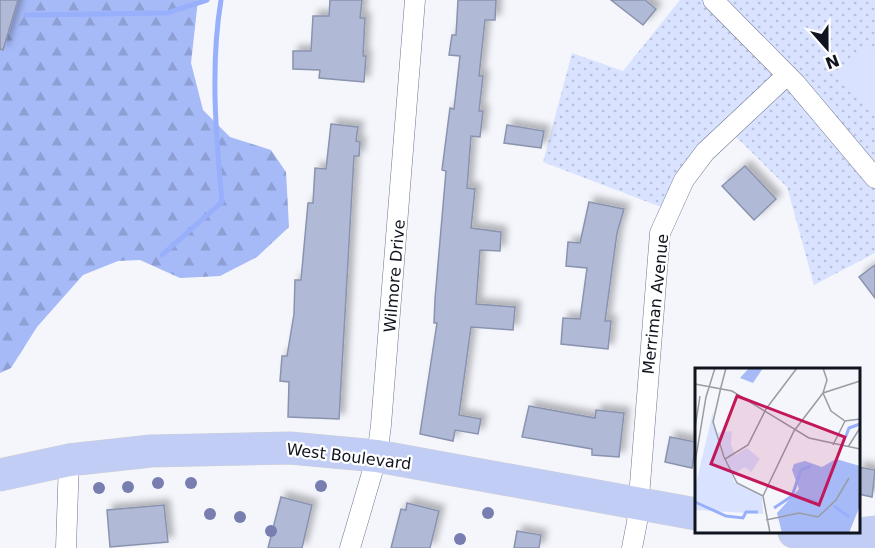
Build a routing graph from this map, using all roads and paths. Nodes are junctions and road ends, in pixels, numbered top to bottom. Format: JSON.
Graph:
{"nodes":[{"id":1,"x":415,"y":0,"type":"edge"},
{"id":2,"x":713,"y":0,"type":"edge"},
{"id":3,"x":764,"y":54,"type":"junction"},
{"id":4,"x":787,"y":75,"type":"junction"},
{"id":5,"x":763,"y":96,"type":"junction"},
{"id":6,"x":875,"y":178,"type":"edge"},
{"id":7,"x":377,"y":456,"type":"junction"},
{"id":8,"x":69,"y":460,"type":"junction"},
{"id":9,"x":0,"y":475,"type":"edge"},
{"id":10,"x":638,"y":504,"type":"junction"},
{"id":11,"x":695,"y":514,"type":"edge"},
{"id":12,"x":808,"y":533,"type":"edge"},
{"id":13,"x":858,"y":540,"type":"edge"},
{"id":14,"x":66,"y":548,"type":"edge"},
{"id":15,"x":350,"y":548,"type":"edge"},
{"id":16,"x":632,"y":548,"type":"edge"}],
"edges":[{"from":1,"to":7,"type":"street","name":"Wilmore Drive"},
{"from":2,"to":3,"type":"street"},
{"from":3,"to":4,"type":"street"},
{"from":3,"to":5,"type":"street","name":"Merriman Avenue"},
{"from":4,"to":5,"type":"street","name":"Merriman Avenue"},
{"from":4,"to":6,"type":"street"},
{"from":5,"to":10,"type":"street","name":"Merriman Avenue"},
{"from":7,"to":8,"type":"main road","name":"West Boulevard"},
{"from":7,"to":10,"type":"main road","name":"West Boulevard"},
{"from":7,"to":15,"type":"street","name":"Wilmore Drive"},
{"from":8,"to":9,"type":"main road","name":"West Boulevard"},
{"from":8,"to":14,"type":"street"},
{"from":10,"to":11,"type":"main road","name":"West Boulevard"},
{"from":10,"to":16,"type":"street","name":"Merriman Avenue"},
{"from":12,"to":13,"type":"main road"}]}
